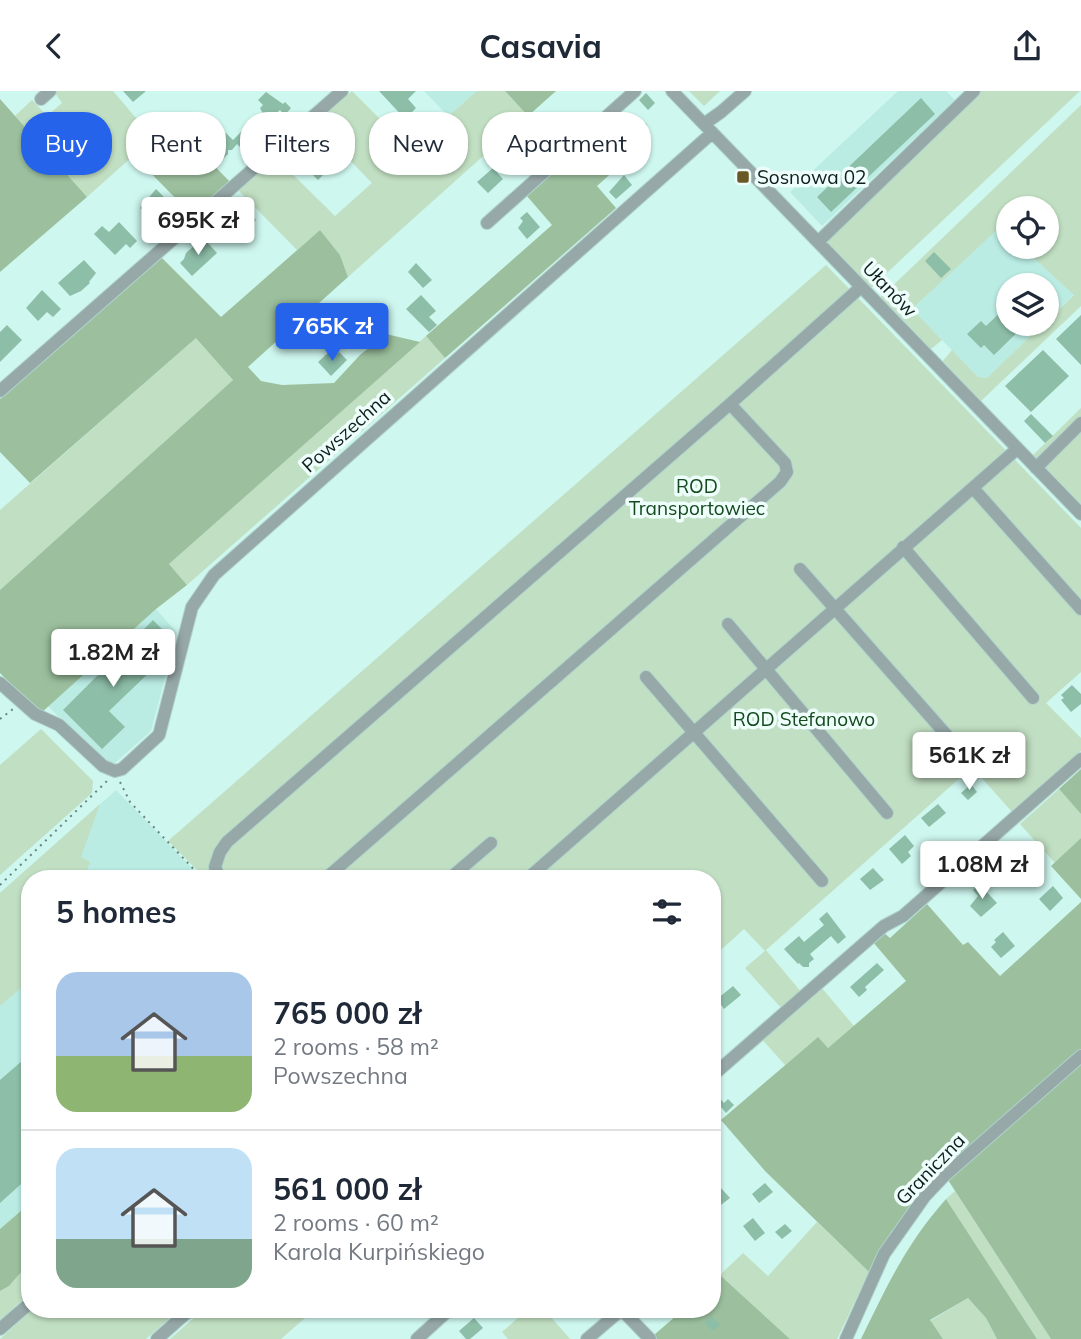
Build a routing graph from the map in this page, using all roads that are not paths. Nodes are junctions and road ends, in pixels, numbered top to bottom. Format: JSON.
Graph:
{"nodes":[{"id":1,"x":342,"y":91,"type":"edge"},
{"id":2,"x":635,"y":91,"type":"edge"},
{"id":3,"x":672,"y":91,"type":"edge"},
{"id":4,"x":745,"y":91,"type":"edge"},
{"id":5,"x":974,"y":91,"type":"edge"},
{"id":6,"x":708,"y":128,"type":"junction"},
{"id":7,"x":486,"y":223,"type":"dead end"},
{"id":8,"x":818,"y":242,"type":"junction"},
{"id":9,"x":861,"y":287,"type":"junction"},
{"id":10,"x":0,"y":391,"type":"edge"},
{"id":11,"x":730,"y":404,"type":"junction"},
{"id":12,"x":1081,"y":423,"type":"edge"},
{"id":13,"x":1017,"y":449,"type":"junction"},
{"id":14,"x":1036,"y":468,"type":"junction"},
{"id":15,"x":973,"y":488,"type":"junction"},
{"id":16,"x":1081,"y":514,"type":"edge"},
{"id":17,"x":903,"y":547,"type":"junction"},
{"id":18,"x":800,"y":569,"type":"dead end"},
{"id":19,"x":835,"y":607,"type":"junction"},
{"id":20,"x":1081,"y":609,"type":"edge"},
{"id":21,"x":728,"y":624,"type":"dead end"},
{"id":22,"x":765,"y":669,"type":"junction"},
{"id":23,"x":646,"y":677,"type":"dead end"},
{"id":24,"x":0,"y":683,"type":"edge"},
{"id":25,"x":1033,"y":698,"type":"dead end"},
{"id":26,"x":695,"y":733,"type":"junction"},
{"id":27,"x":958,"y":748,"type":"dead end"},
{"id":28,"x":1081,"y":759,"type":"edge"},
{"id":29,"x":887,"y":813,"type":"dead end"},
{"id":30,"x":491,"y":843,"type":"dead end"},
{"id":31,"x":216,"y":870,"type":"edge"},
{"id":32,"x":335,"y":870,"type":"edge"},
{"id":33,"x":460,"y":870,"type":"edge"},
{"id":34,"x":537,"y":870,"type":"edge"},
{"id":35,"x":822,"y":881,"type":"dead end"},
{"id":36,"x":1081,"y":1056,"type":"edge"},
{"id":37,"x":721,"y":1068,"type":"edge"},
{"id":38,"x":21,"y":1311,"type":"edge"},
{"id":39,"x":181,"y":1318,"type":"edge"},
{"id":40,"x":440,"y":1318,"type":"edge"},
{"id":41,"x":611,"y":1318,"type":"edge"},
{"id":42,"x":630,"y":1318,"type":"edge"},
{"id":43,"x":0,"y":1329,"type":"edge"},
{"id":44,"x":157,"y":1339,"type":"edge"},
{"id":45,"x":417,"y":1339,"type":"edge"},
{"id":46,"x":587,"y":1339,"type":"edge"},
{"id":47,"x":650,"y":1339,"type":"edge"},
{"id":48,"x":846,"y":1339,"type":"edge"}],
"edges":[{"from":1,"to":10,"type":"street"},
{"from":2,"to":7,"type":"street"},
{"from":3,"to":6,"type":"street","name":"Ułanów"},
{"from":4,"to":6,"type":"street","name":"Powszechna"},
{"from":5,"to":8,"type":"street"},
{"from":6,"to":8,"type":"street","name":"Ułanów"},
{"from":6,"to":24,"type":"street","name":"Powszechna"},
{"from":8,"to":9,"type":"street","name":"Ułanów"},
{"from":9,"to":11,"type":"street"},
{"from":9,"to":13,"type":"street","name":"Ułanów"},
{"from":11,"to":31,"type":"street"},
{"from":11,"to":32,"type":"street"},
{"from":12,"to":14,"type":"street"},
{"from":13,"to":14,"type":"street","name":"Ułanów"},
{"from":13,"to":15,"type":"street"},
{"from":14,"to":16,"type":"street","name":"Ułanów"},
{"from":15,"to":17,"type":"street"},
{"from":15,"to":20,"type":"street"},
{"from":17,"to":19,"type":"street"},
{"from":17,"to":25,"type":"street"},
{"from":18,"to":19,"type":"street"},
{"from":19,"to":22,"type":"street"},
{"from":19,"to":27,"type":"street"},
{"from":21,"to":22,"type":"street"},
{"from":22,"to":26,"type":"street"},
{"from":22,"to":29,"type":"street"},
{"from":23,"to":26,"type":"street"},
{"from":26,"to":34,"type":"street"},
{"from":26,"to":35,"type":"street"},
{"from":28,"to":37,"type":"street"},
{"from":30,"to":33,"type":"street"},
{"from":36,"to":48,"type":"street","name":"Graniczna"},
{"from":38,"to":43,"type":"street"},
{"from":39,"to":44,"type":"street"},
{"from":40,"to":45,"type":"street"},
{"from":41,"to":46,"type":"street"},
{"from":42,"to":47,"type":"street"}]}
